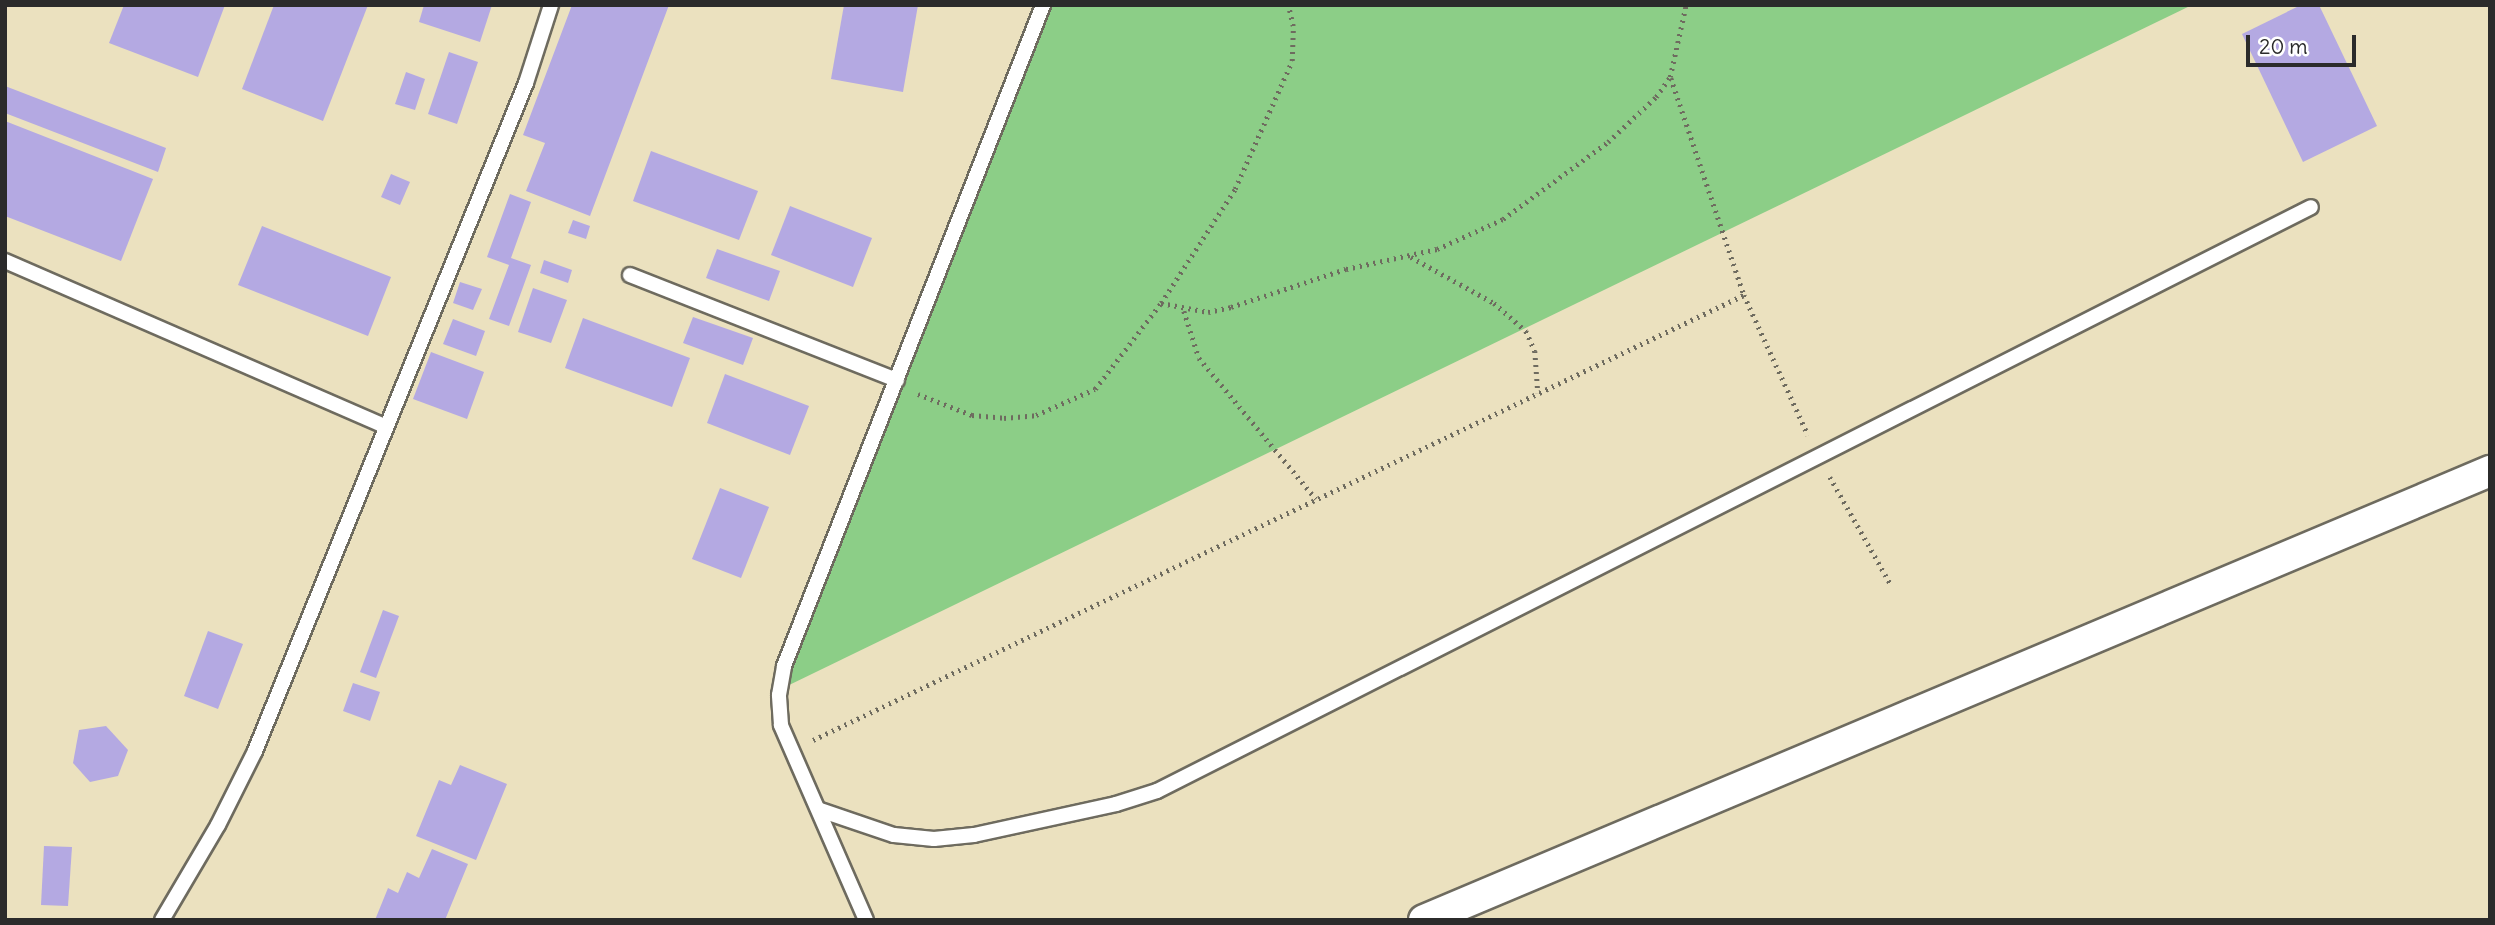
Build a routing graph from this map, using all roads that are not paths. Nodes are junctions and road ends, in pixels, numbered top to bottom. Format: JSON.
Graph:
{"nodes":[{"id":1,"x":551,"y":5,"type":"edge"},
{"id":2,"x":1043,"y":5,"type":"edge"},
{"id":3,"x":2311,"y":207,"type":"dead end"},
{"id":4,"x":5,"y":261,"type":"edge"},
{"id":5,"x":629,"y":275,"type":"dead end"},
{"id":6,"x":897,"y":380,"type":"junction"},
{"id":7,"x":384,"y":426,"type":"junction"},
{"id":8,"x":2490,"y":471,"type":"edge"},
{"id":9,"x":820,"y":810,"type":"junction"},
{"id":10,"x":162,"y":920,"type":"edge"},
{"id":11,"x":866,"y":920,"type":"edge"},
{"id":12,"x":1424,"y":920,"type":"edge"}],
"edges":[{"from":1,"to":7,"type":"lane"},
{"from":2,"to":6,"type":"lane"},
{"from":3,"to":9,"type":"lane"},
{"from":4,"to":7,"type":"lane"},
{"from":5,"to":6,"type":"lane"},
{"from":6,"to":9,"type":"lane"},
{"from":7,"to":10,"type":"lane"},
{"from":8,"to":12,"type":"street"},
{"from":9,"to":11,"type":"lane"}]}
